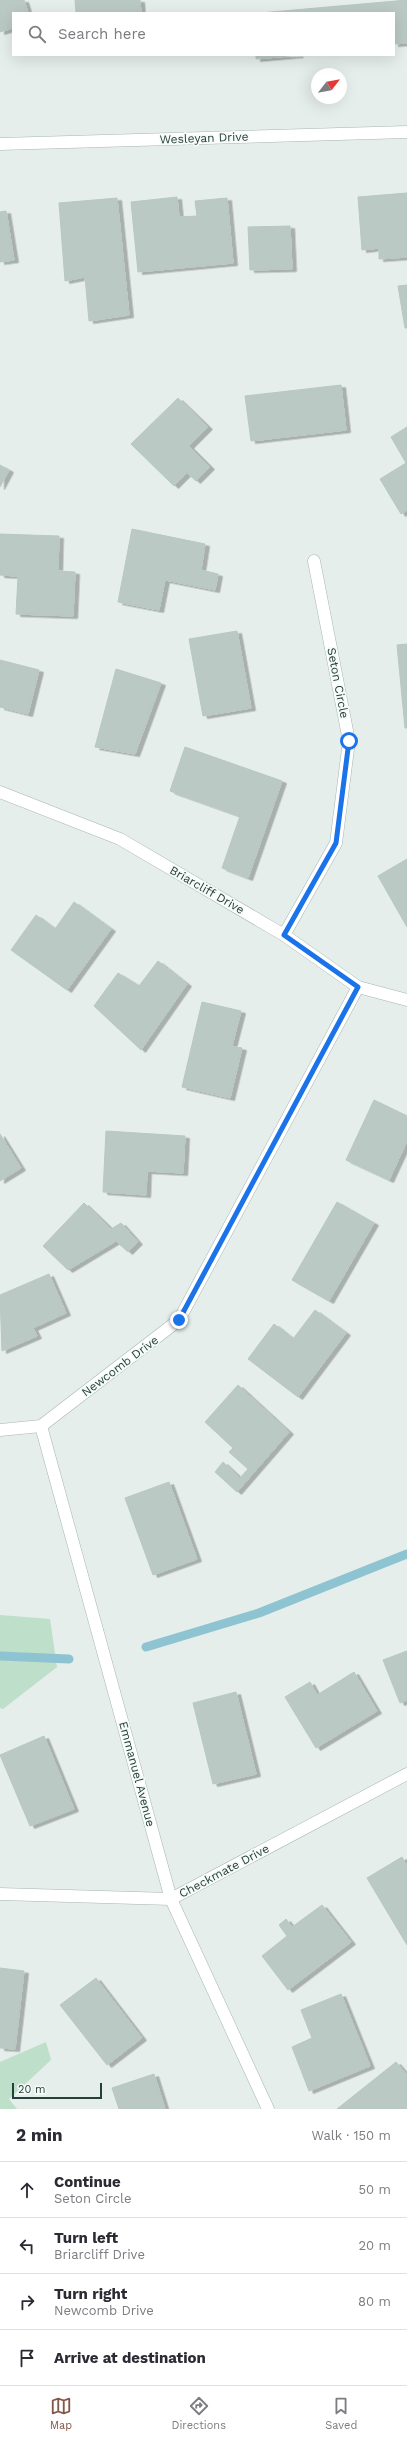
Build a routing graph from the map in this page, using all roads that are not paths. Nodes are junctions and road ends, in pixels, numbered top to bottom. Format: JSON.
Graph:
{"nodes":[{"id":1,"x":407,"y":132,"type":"edge"},
{"id":2,"x":0,"y":144,"type":"edge"},
{"id":3,"x":314,"y":561,"type":"dead end"},
{"id":4,"x":0,"y":792,"type":"edge"},
{"id":5,"x":284,"y":935,"type":"junction"},
{"id":6,"x":358,"y":987,"type":"junction"},
{"id":7,"x":407,"y":1000,"type":"edge"},
{"id":8,"x":41,"y":1426,"type":"junction"},
{"id":9,"x":0,"y":1430,"type":"edge"},
{"id":10,"x":407,"y":1774,"type":"edge"},
{"id":11,"x":0,"y":1894,"type":"edge"},
{"id":12,"x":171,"y":1899,"type":"junction"},
{"id":13,"x":268,"y":2109,"type":"edge"}],
"edges":[{"from":1,"to":2,"type":"street","name":"Wesleyan Drive"},
{"from":3,"to":5,"type":"street","name":"Seton Circle"},
{"from":4,"to":5,"type":"street","name":"Briarcliff Drive"},
{"from":5,"to":6,"type":"street","name":"Briarcliff Drive"},
{"from":6,"to":7,"type":"street","name":"Briarcliff Drive"},
{"from":6,"to":8,"type":"street","name":"Newcomb Drive"},
{"from":8,"to":9,"type":"street"},
{"from":8,"to":12,"type":"street","name":"Emmanuel Avenue"},
{"from":10,"to":12,"type":"street","name":"Checkmate Drive"},
{"from":11,"to":12,"type":"street","name":"Checkmate Drive"},
{"from":12,"to":13,"type":"street","name":"Emmanuel Avenue"}]}
